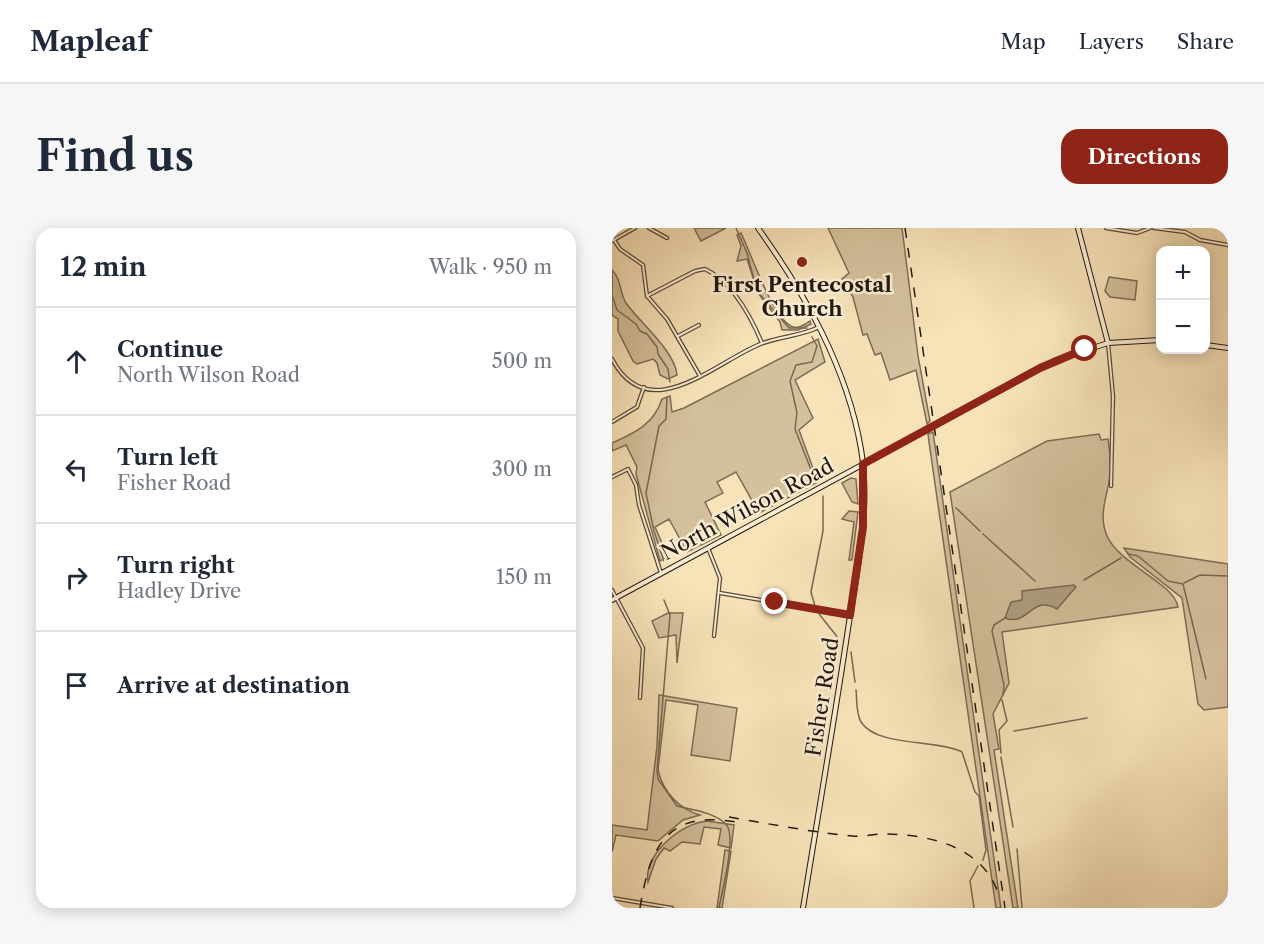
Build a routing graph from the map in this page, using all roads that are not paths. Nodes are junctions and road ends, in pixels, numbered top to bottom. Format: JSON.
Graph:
{"nodes":[{"id":1,"x":635,"y":228,"type":"edge"},
{"id":2,"x":649,"y":228,"type":"edge"},
{"id":3,"x":758,"y":228,"type":"edge"},
{"id":4,"x":1078,"y":228,"type":"edge"},
{"id":5,"x":1106,"y":228,"type":"edge"},
{"id":6,"x":1150,"y":228,"type":"edge"},
{"id":7,"x":1154,"y":228,"type":"edge"},
{"id":8,"x":667,"y":238,"type":"dead end"},
{"id":9,"x":613,"y":240,"type":"edge"},
{"id":10,"x":1228,"y":245,"type":"edge"},
{"id":11,"x":647,"y":296,"type":"junction"},
{"id":12,"x":699,"y":325,"type":"dead end"},
{"id":13,"x":819,"y":327,"type":"junction"},
{"id":14,"x":678,"y":336,"type":"junction"},
{"id":15,"x":1156,"y":340,"type":"edge"},
{"id":16,"x":762,"y":343,"type":"junction"},
{"id":17,"x":1108,"y":343,"type":"junction"},
{"id":18,"x":1210,"y":346,"type":"edge"},
{"id":19,"x":1228,"y":348,"type":"edge"},
{"id":20,"x":612,"y":358,"type":"edge"},
{"id":21,"x":700,"y":376,"type":"junction"},
{"id":22,"x":644,"y":387,"type":"junction"},
{"id":23,"x":612,"y":422,"type":"edge"},
{"id":24,"x":863,"y":464,"type":"junction"},
{"id":25,"x":612,"y":477,"type":"edge"},
{"id":26,"x":1111,"y":486,"type":"dead end"},
{"id":27,"x":708,"y":548,"type":"junction"},
{"id":28,"x":661,"y":573,"type":"junction"},
{"id":29,"x":612,"y":590,"type":"edge"},
{"id":30,"x":720,"y":593,"type":"junction"},
{"id":31,"x":614,"y":599,"type":"edge"},
{"id":32,"x":850,"y":615,"type":"junction"},
{"id":33,"x":714,"y":636,"type":"dead end"},
{"id":34,"x":640,"y":698,"type":"dead end"},
{"id":35,"x":612,"y":898,"type":"edge"},
{"id":36,"x":672,"y":908,"type":"edge"},
{"id":37,"x":803,"y":908,"type":"edge"}],
"edges":[{"from":1,"to":9,"type":"street"},
{"from":2,"to":8,"type":"street"},
{"from":3,"to":13,"type":"main road","name":"Fisher Road"},
{"from":4,"to":17,"type":"main road"},
{"from":5,"to":6,"type":"street"},
{"from":7,"to":10,"type":"street"},
{"from":9,"to":11,"type":"street"},
{"from":11,"to":14,"type":"street"},
{"from":11,"to":16,"type":"street"},
{"from":12,"to":14,"type":"street"},
{"from":13,"to":16,"type":"street"},
{"from":13,"to":24,"type":"main road","name":"Fisher Road"},
{"from":14,"to":21,"type":"street"},
{"from":15,"to":17,"type":"main road","name":"North Wilson Road"},
{"from":16,"to":21,"type":"street"},
{"from":17,"to":24,"type":"main road","name":"North Wilson Road"},
{"from":17,"to":26,"type":"street"},
{"from":18,"to":19,"type":"main road"},
{"from":20,"to":22,"type":"street"},
{"from":21,"to":22,"type":"street"},
{"from":22,"to":23,"type":"street"},
{"from":24,"to":27,"type":"main road","name":"North Wilson Road"},
{"from":24,"to":32,"type":"main road","name":"Fisher Road"},
{"from":25,"to":28,"type":"street"},
{"from":27,"to":28,"type":"main road","name":"North Wilson Road"},
{"from":27,"to":30,"type":"street"},
{"from":28,"to":31,"type":"main road","name":"North Wilson Road"},
{"from":29,"to":31,"type":"street"},
{"from":30,"to":32,"type":"street"},
{"from":30,"to":33,"type":"street"},
{"from":31,"to":34,"type":"street"},
{"from":32,"to":37,"type":"main road","name":"Fisher Road"},
{"from":35,"to":36,"type":"street"}]}
